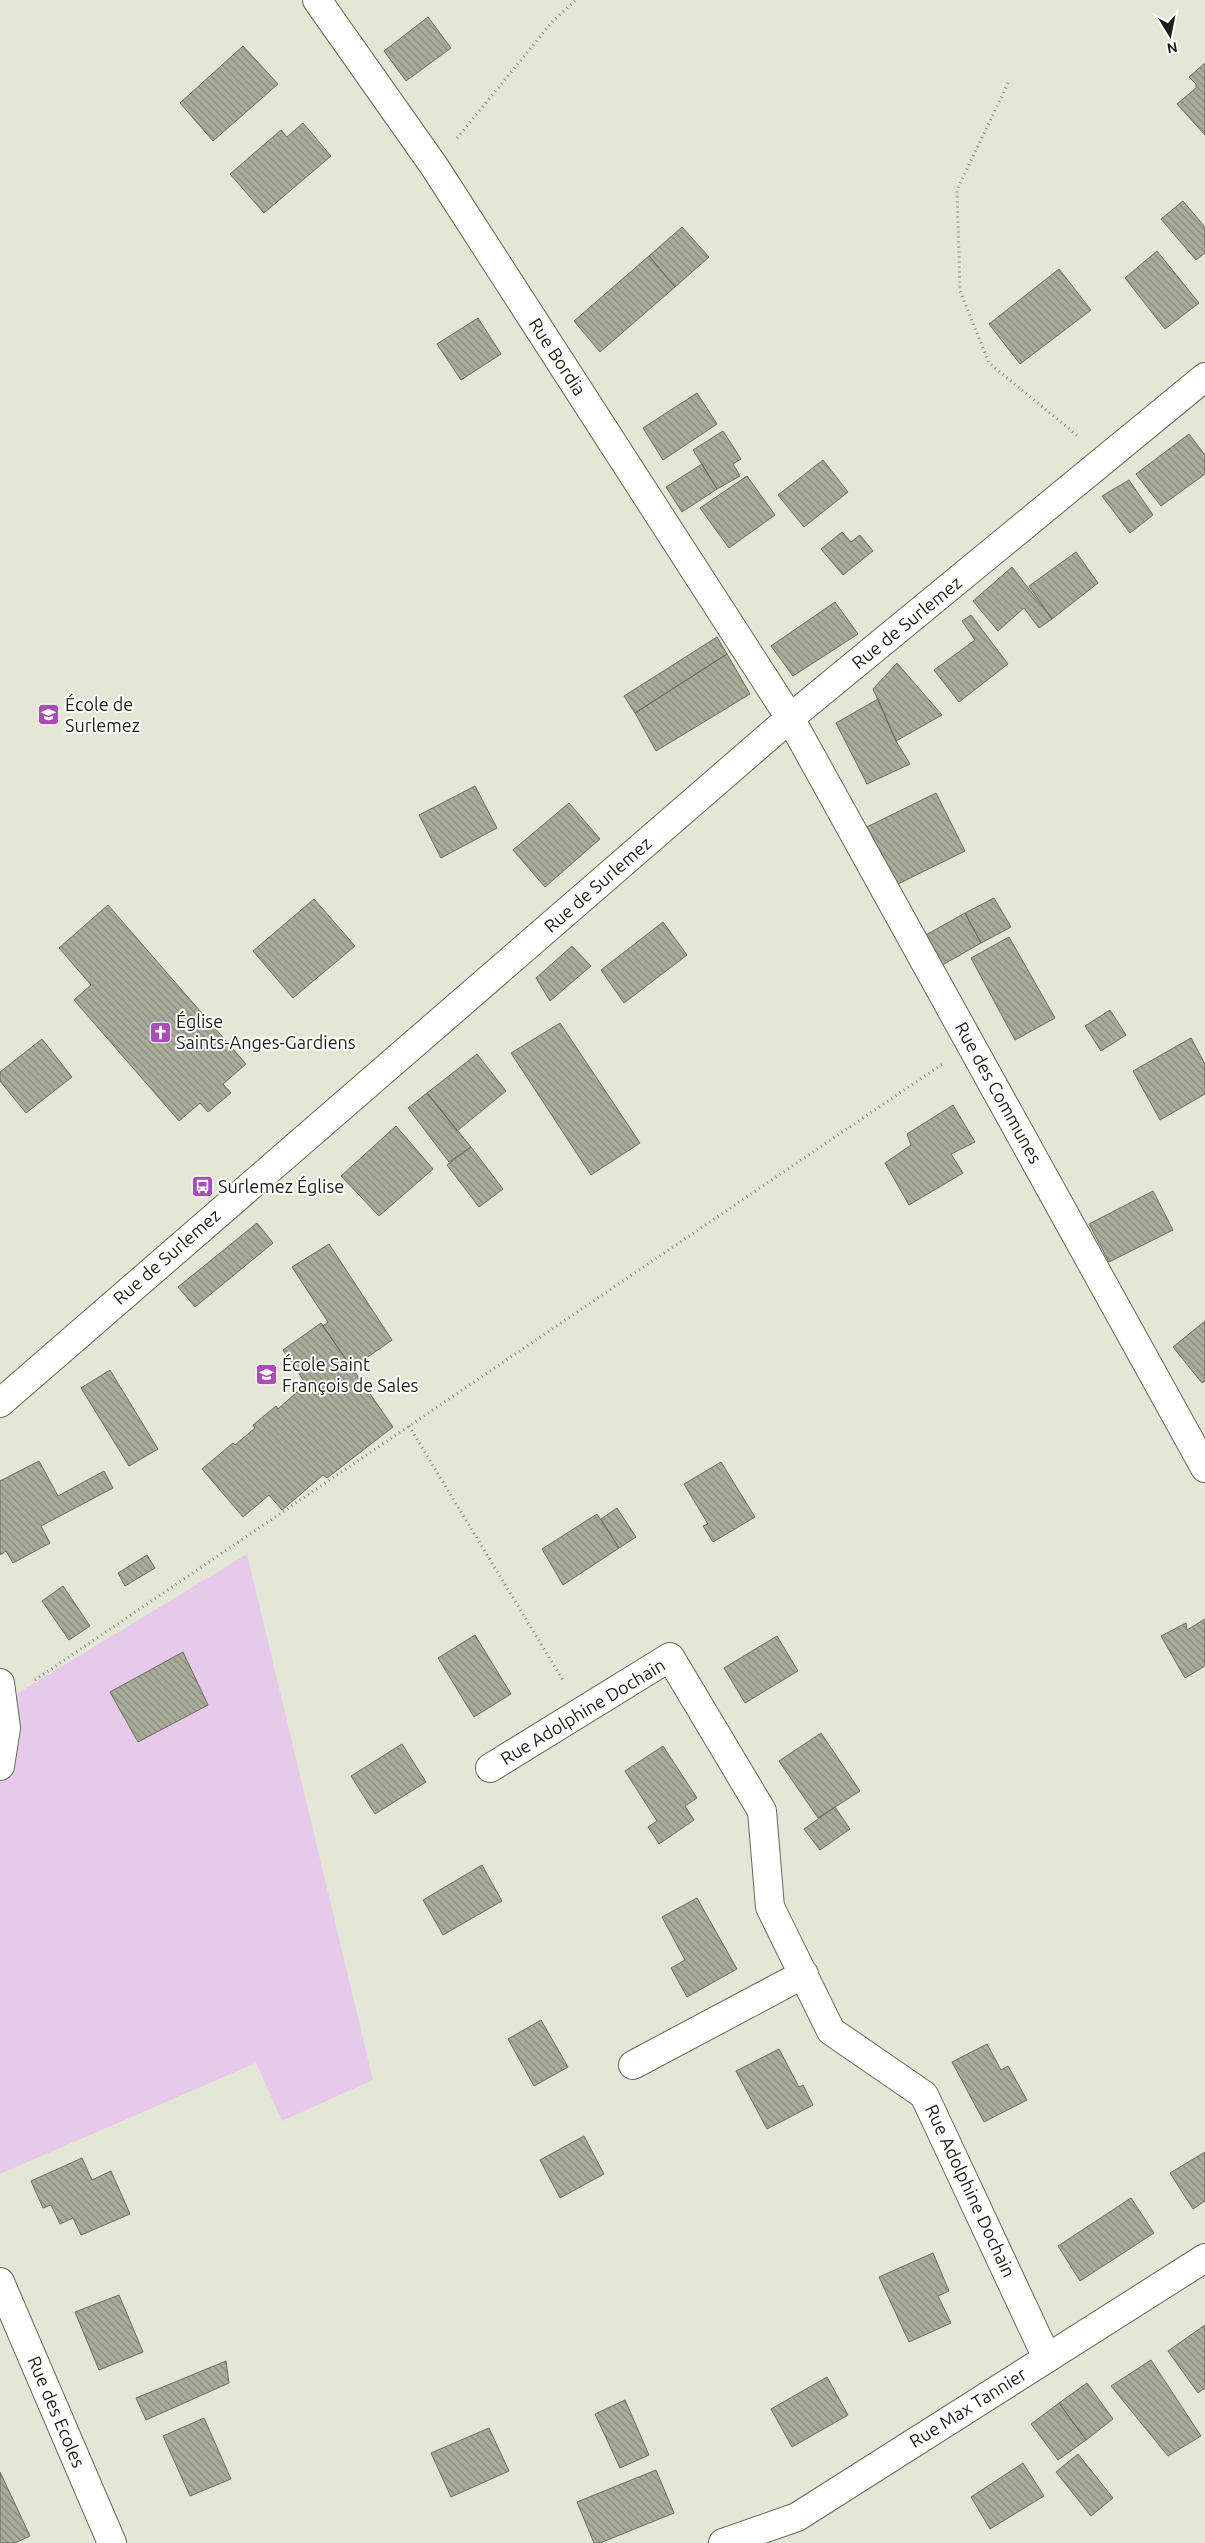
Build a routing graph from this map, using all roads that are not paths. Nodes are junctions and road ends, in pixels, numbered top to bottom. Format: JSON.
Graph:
{"nodes":[{"id":1,"x":317,"y":0,"type":"edge"},
{"id":2,"x":1205,"y":377,"type":"edge"},
{"id":3,"x":790,"y":718,"type":"junction"},
{"id":4,"x":0,"y":1403,"type":"edge"},
{"id":5,"x":1205,"y":1468,"type":"edge"},
{"id":6,"x":1,"y":1693,"type":"edge"},
{"id":7,"x":0,"y":1766,"type":"edge"},
{"id":8,"x":490,"y":1768,"type":"dead end"},
{"id":9,"x":804,"y":1974,"type":"junction"},
{"id":10,"x":632,"y":2065,"type":"dead end"},
{"id":11,"x":1205,"y":2258,"type":"edge"},
{"id":12,"x":0,"y":2282,"type":"edge"},
{"id":13,"x":1047,"y":2358,"type":"junction"},
{"id":14,"x":112,"y":2543,"type":"edge"},
{"id":15,"x":723,"y":2543,"type":"edge"}],
"edges":[{"from":1,"to":3,"type":"street","name":"Rue Bordia"},
{"from":2,"to":3,"type":"street","name":"Rue de Surlemez"},
{"from":3,"to":4,"type":"street","name":"Rue de Surlemez"},
{"from":3,"to":5,"type":"street","name":"Rue des Communes"},
{"from":6,"to":7,"type":"street"},
{"from":8,"to":9,"type":"street","name":"Rue Adolphine Dochain"},
{"from":9,"to":10,"type":"street"},
{"from":9,"to":13,"type":"street","name":"Rue Adolphine Dochain"},
{"from":11,"to":13,"type":"street","name":"Rue Max Tannier"},
{"from":12,"to":14,"type":"street","name":"Rue des Ecoles"},
{"from":13,"to":15,"type":"street","name":"Rue Max Tannier"}]}
